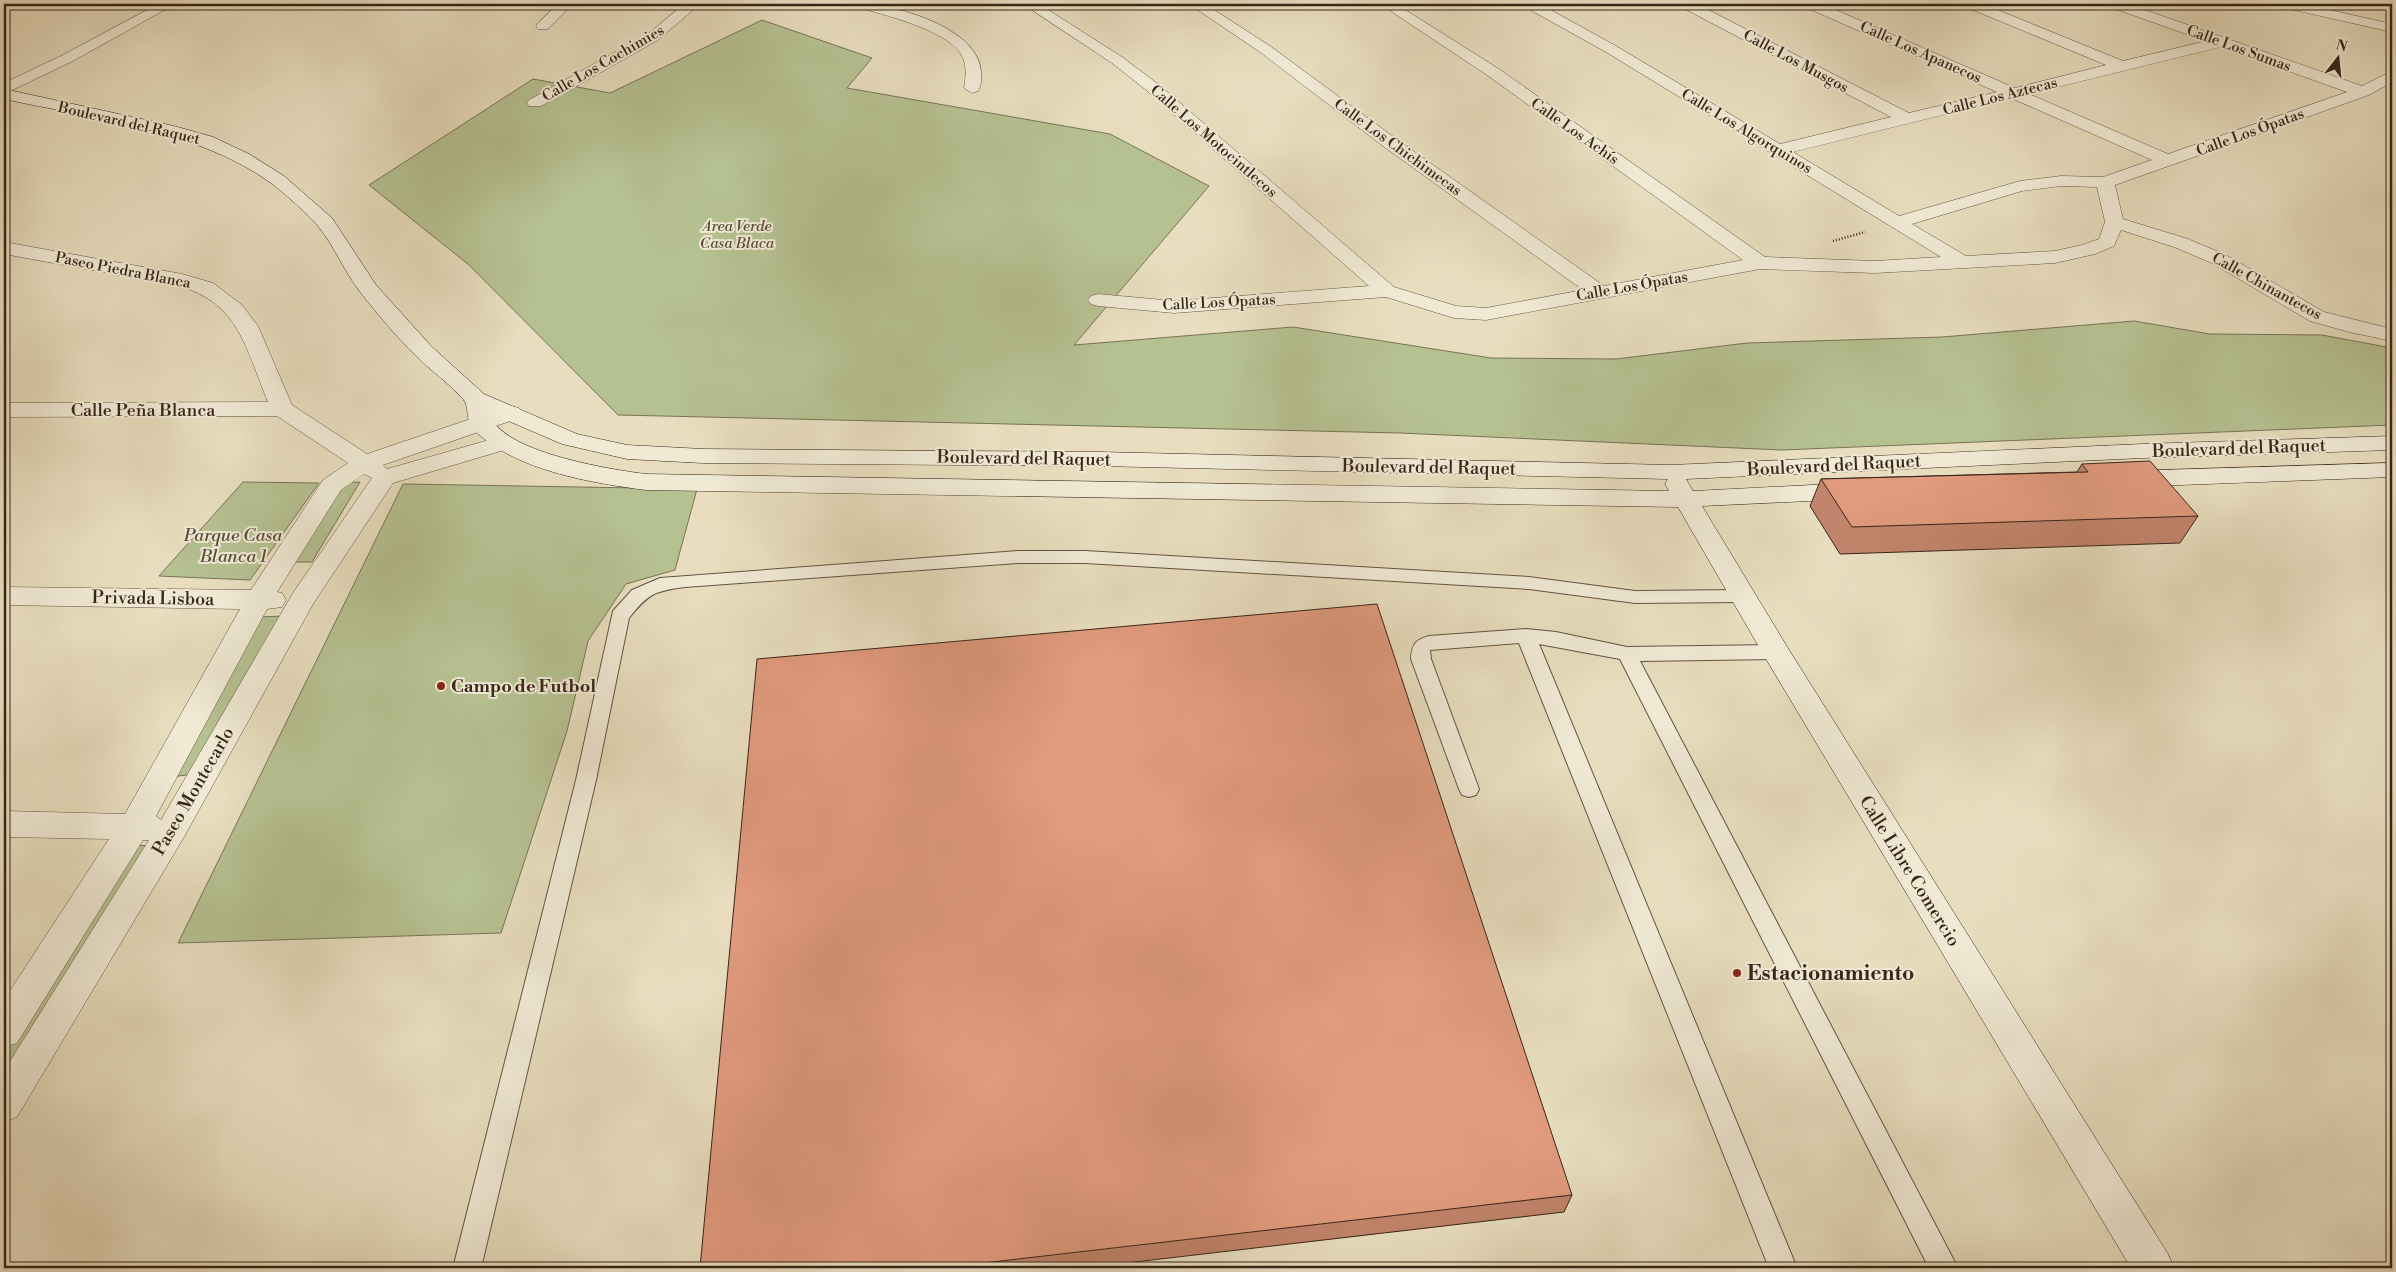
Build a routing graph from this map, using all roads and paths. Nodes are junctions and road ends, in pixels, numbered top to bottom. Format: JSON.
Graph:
{"nodes":[{"id":1,"x":168,"y":4,"type":"edge"},
{"id":2,"x":566,"y":4,"type":"edge"},
{"id":3,"x":693,"y":4,"type":"edge"},
{"id":4,"x":862,"y":4,"type":"edge"},
{"id":5,"x":1030,"y":4,"type":"edge"},
{"id":6,"x":1196,"y":4,"type":"edge"},
{"id":7,"x":1387,"y":4,"type":"edge"},
{"id":8,"x":1530,"y":4,"type":"edge"},
{"id":9,"x":1686,"y":4,"type":"edge"},
{"id":10,"x":1810,"y":4,"type":"edge"},
{"id":11,"x":1971,"y":4,"type":"edge"},
{"id":12,"x":2115,"y":4,"type":"edge"},
{"id":13,"x":2286,"y":4,"type":"edge"},
{"id":14,"x":543,"y":26,"type":"dead end"},
{"id":15,"x":2392,"y":28,"type":"edge"},
{"id":16,"x":2221,"y":42,"type":"junction"},
{"id":17,"x":2122,"y":66,"type":"junction"},
{"id":18,"x":2392,"y":76,"type":"edge"},
{"id":19,"x":972,"y":88,"type":"dead end"},
{"id":20,"x":4,"y":89,"type":"edge"},
{"id":21,"x":2363,"y":92,"type":"junction"},
{"id":22,"x":2015,"y":93,"type":"junction"},
{"id":23,"x":4,"y":94,"type":"edge"},
{"id":24,"x":535,"y":103,"type":"dead end"},
{"id":25,"x":1907,"y":119,"type":"junction"},
{"id":26,"x":1779,"y":150,"type":"junction"},
{"id":27,"x":2168,"y":161,"type":"junction"},
{"id":28,"x":2105,"y":182,"type":"junction"},
{"id":29,"x":2114,"y":222,"type":"junction"},
{"id":30,"x":1895,"y":223,"type":"junction"},
{"id":31,"x":4,"y":248,"type":"edge"},
{"id":32,"x":1760,"y":262,"type":"junction"},
{"id":33,"x":1962,"y":262,"type":"junction"},
{"id":34,"x":1387,"y":291,"type":"junction"},
{"id":35,"x":1599,"y":292,"type":"junction"},
{"id":36,"x":1098,"y":300,"type":"dead end"},
{"id":37,"x":2392,"y":334,"type":"edge"},
{"id":38,"x":476,"y":399,"type":"junction"},
{"id":39,"x":282,"y":409,"type":"junction"},
{"id":40,"x":4,"y":410,"type":"edge"},
{"id":41,"x":511,"y":413,"type":"junction"},
{"id":42,"x":480,"y":423,"type":"junction"},
{"id":43,"x":503,"y":443,"type":"junction"},
{"id":44,"x":2392,"y":443,"type":"edge"},
{"id":45,"x":627,"y":452,"type":"junction"},
{"id":46,"x":1099,"y":459,"type":"junction"},
{"id":47,"x":374,"y":470,"type":"junction"},
{"id":48,"x":2392,"y":470,"type":"edge"},
{"id":49,"x":606,"y":478,"type":"junction"},
{"id":50,"x":2100,"y":479,"type":"edge"},
{"id":51,"x":1678,"y":485,"type":"junction"},
{"id":52,"x":1099,"y":489,"type":"junction"},
{"id":53,"x":1873,"y":490,"type":"edge"},
{"id":54,"x":4,"y":596,"type":"edge"},
{"id":55,"x":1744,"y":596,"type":"junction"},
{"id":56,"x":258,"y":600,"type":"junction"},
{"id":57,"x":302,"y":600,"type":"junction"},
{"id":58,"x":1526,"y":636,"type":"junction"},
{"id":59,"x":1776,"y":652,"type":"junction"},
{"id":60,"x":1627,"y":654,"type":"junction"},
{"id":61,"x":1469,"y":789,"type":"dead end"},
{"id":62,"x":4,"y":824,"type":"edge"},
{"id":63,"x":134,"y":827,"type":"junction"},
{"id":64,"x":173,"y":828,"type":"junction"},
{"id":65,"x":4,"y":1031,"type":"edge"},
{"id":66,"x":4,"y":1104,"type":"edge"},
{"id":67,"x":467,"y":1268,"type":"edge"},
{"id":68,"x":1783,"y":1268,"type":"edge"},
{"id":69,"x":1944,"y":1268,"type":"edge"},
{"id":70,"x":2154,"y":1268,"type":"edge"}],
"edges":[{"from":1,"to":20,"type":"street"},
{"from":2,"to":14,"type":"street"},
{"from":3,"to":24,"type":"street","name":"Calle Los Cochimies"},
{"from":4,"to":19,"type":"street"},
{"from":5,"to":34,"type":"street","name":"Calle Los Motocintlecos"},
{"from":6,"to":35,"type":"street","name":"Calle Los Chichimecas"},
{"from":7,"to":32,"type":"street","name":"Calle Los Achís"},
{"from":8,"to":26,"type":"street","name":"Calle Los Algorquinos"},
{"from":9,"to":25,"type":"street","name":"Calle Los Musgos"},
{"from":10,"to":22,"type":"street","name":"Calle Los Apanecos"},
{"from":11,"to":17,"type":"street"},
{"from":12,"to":16,"type":"street","name":"Calle Los Sumas"},
{"from":13,"to":15,"type":"street"},
{"from":16,"to":17,"type":"street","name":"Calle Los Aztecas"},
{"from":16,"to":21,"type":"street","name":"Calle Los Sumas"},
{"from":17,"to":22,"type":"street","name":"Calle Los Aztecas"},
{"from":18,"to":21,"type":"street","name":"Calle Los Ópatas"},
{"from":21,"to":27,"type":"street","name":"Calle Los Ópatas"},
{"from":22,"to":25,"type":"street","name":"Calle Los Aztecas"},
{"from":22,"to":27,"type":"street","name":"Calle Los Apanecos"},
{"from":23,"to":38,"type":"street","name":"Boulevard del Raquet"},
{"from":25,"to":26,"type":"street","name":"Calle Los Aztecas"},
{"from":26,"to":30,"type":"street","name":"Calle Los Algorquinos"},
{"from":27,"to":28,"type":"street","name":"Calle Los Ópatas"},
{"from":28,"to":29,"type":"street"},
{"from":28,"to":30,"type":"street","name":"Calle Los Ópatas"},
{"from":29,"to":33,"type":"street","name":"Calle Los Ópatas"},
{"from":29,"to":37,"type":"street","name":"Calle Chinantecos"},
{"from":30,"to":33,"type":"street","name":"Calle Los Algorquinos"},
{"from":31,"to":39,"type":"street","name":"Paseo Piedra Blanca"},
{"from":32,"to":33,"type":"street","name":"Calle Los Ópatas"},
{"from":32,"to":35,"type":"street","name":"Calle Los Ópatas"},
{"from":34,"to":35,"type":"street","name":"Calle Los Ópatas"},
{"from":34,"to":36,"type":"street","name":"Calle Los Ópatas"},
{"from":38,"to":41,"type":"street","name":"Boulevard del Raquet"},
{"from":38,"to":42,"type":"street"},
{"from":39,"to":40,"type":"street","name":"Calle Peña Blanca"},
{"from":39,"to":47,"type":"street"},
{"from":41,"to":42,"type":"street"},
{"from":41,"to":45,"type":"street","name":"Boulevard del Raquet"},
{"from":42,"to":43,"type":"street","name":"Boulevard del Raquet"},
{"from":42,"to":47,"type":"street"},
{"from":43,"to":47,"type":"street"},
{"from":43,"to":49,"type":"street","name":"Boulevard del Raquet"},
{"from":44,"to":51,"type":"street","name":"Boulevard del Raquet"},
{"from":45,"to":46,"type":"street","name":"Boulevard del Raquet"},
{"from":45,"to":49,"type":"street"},
{"from":46,"to":51,"type":"street","name":"Boulevard del Raquet"},
{"from":46,"to":52,"type":"street"},
{"from":47,"to":56,"type":"street","name":"Paseo Montecarlo"},
{"from":47,"to":57,"type":"street","name":"Paseo Montecarlo"},
{"from":48,"to":50,"type":"street","name":"Boulevard del Raquet"},
{"from":49,"to":52,"type":"street","name":"Boulevard del Raquet"},
{"from":51,"to":52,"type":"street","name":"Boulevard del Raquet"},
{"from":51,"to":53,"type":"street","name":"Boulevard del Raquet"},
{"from":51,"to":55,"type":"street","name":"Calle Libre Comercio"},
{"from":54,"to":56,"type":"street","name":"Privada Lisboa"},
{"from":55,"to":59,"type":"street","name":"Calle Libre Comercio"},
{"from":55,"to":67,"type":"lane"},
{"from":56,"to":57,"type":"street","name":"Privada Lisboa"},
{"from":56,"to":63,"type":"street","name":"Paseo Montecarlo"},
{"from":57,"to":64,"type":"street","name":"Paseo Montecarlo"},
{"from":58,"to":60,"type":"lane"},
{"from":58,"to":61,"type":"lane"},
{"from":58,"to":68,"type":"lane"},
{"from":59,"to":60,"type":"lane"},
{"from":59,"to":70,"type":"street","name":"Calle Libre Comercio"},
{"from":60,"to":69,"type":"lane"},
{"from":62,"to":63,"type":"street"},
{"from":63,"to":64,"type":"street"},
{"from":63,"to":65,"type":"street","name":"Paseo Montecarlo"},
{"from":64,"to":66,"type":"street","name":"Paseo Montecarlo"}]}
